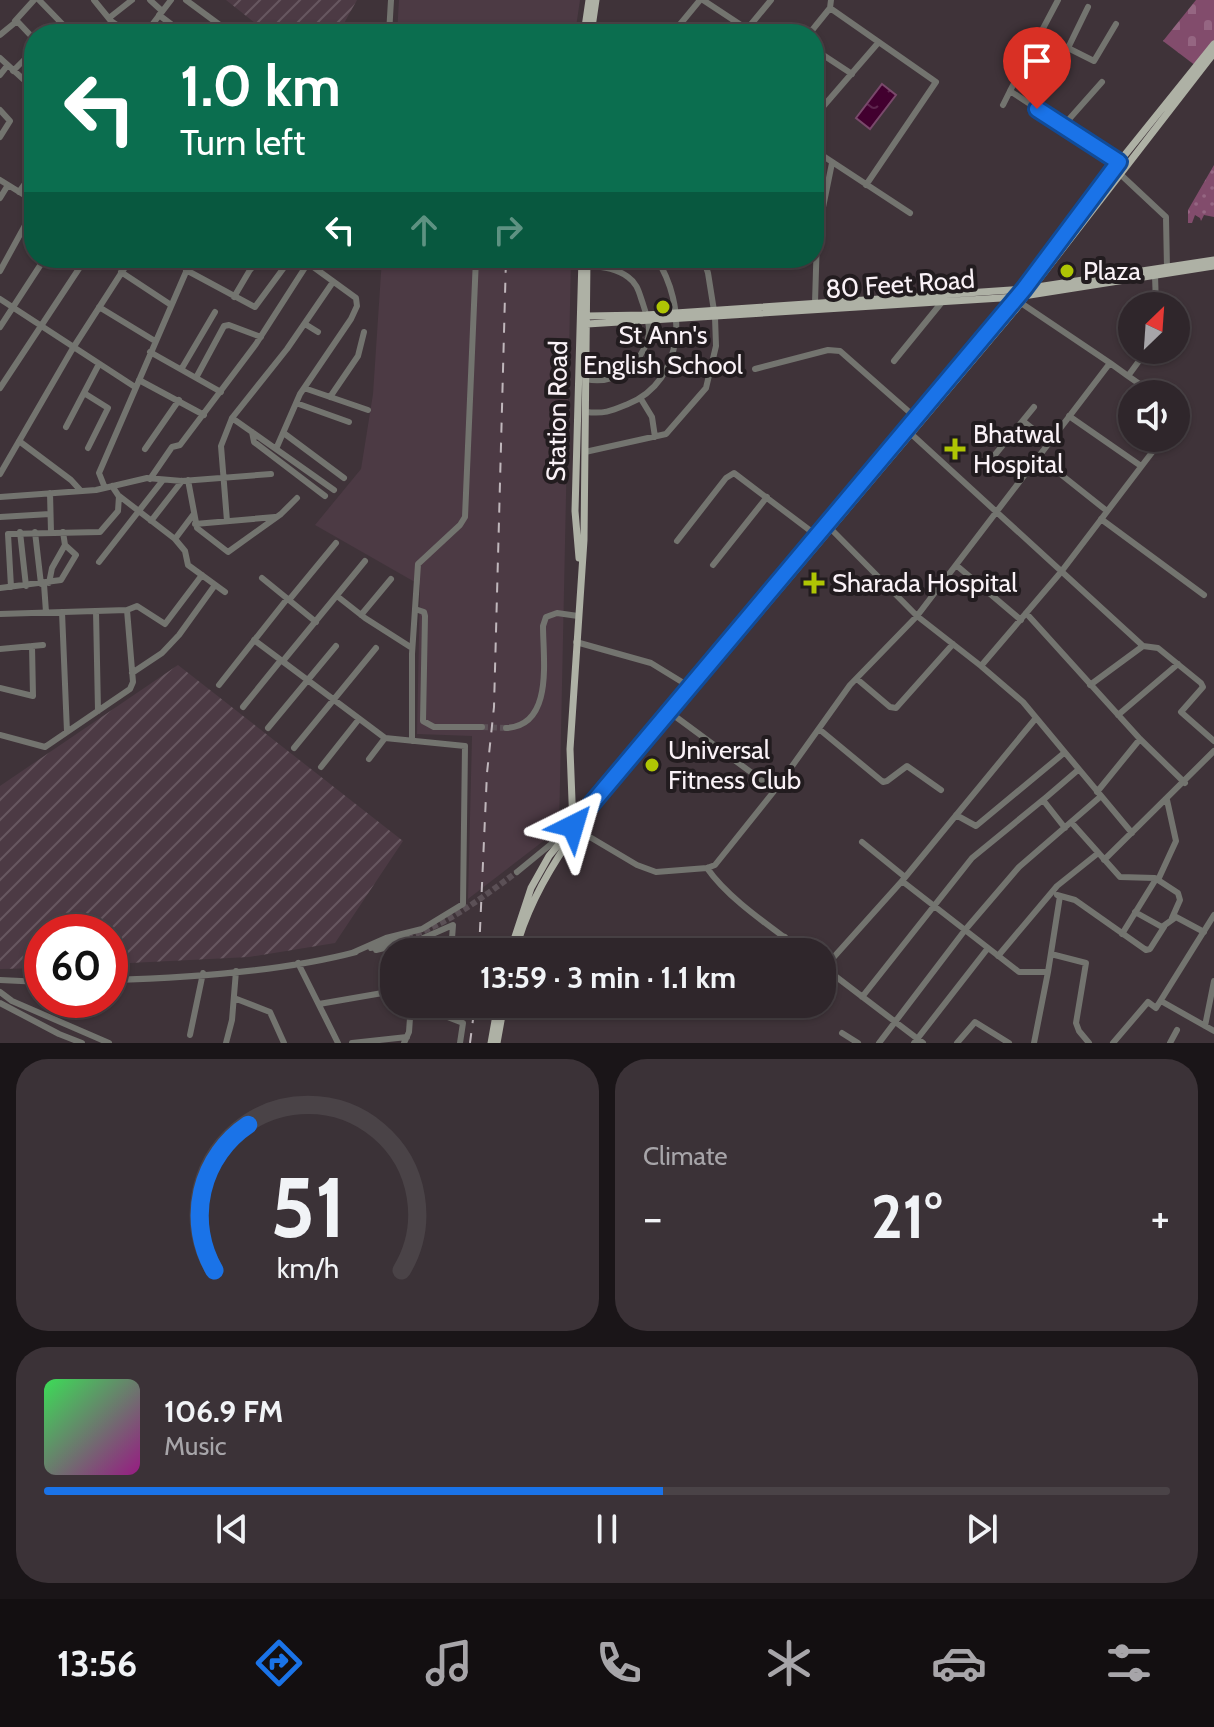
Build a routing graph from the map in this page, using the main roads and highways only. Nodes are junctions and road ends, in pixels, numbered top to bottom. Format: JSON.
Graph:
{"nodes":[{"id":1,"x":589,"y":0,"type":"edge"},
{"id":2,"x":596,"y":0,"type":"edge"},
{"id":3,"x":585,"y":24,"type":"edge"},
{"id":4,"x":592,"y":24,"type":"edge"},
{"id":5,"x":1214,"y":44,"type":"edge"},
{"id":6,"x":1214,"y":53,"type":"edge"},
{"id":7,"x":1121,"y":167,"type":"junction"},
{"id":8,"x":1214,"y":263,"type":"edge"},
{"id":9,"x":585,"y":268,"type":"edge"},
{"id":10,"x":585,"y":268,"type":"edge"},
{"id":11,"x":1028,"y":290,"type":"junction"},
{"id":12,"x":1019,"y":300,"type":"junction"},
{"id":13,"x":715,"y":314,"type":"junction"},
{"id":14,"x":587,"y":320,"type":"junction"},
{"id":15,"x":909,"y":431,"type":"junction"},
{"id":16,"x":581,"y":564,"type":"junction"},
{"id":17,"x":575,"y":828,"type":"junction"},
{"id":18,"x":518,"y":938,"type":"edge"},
{"id":19,"x":498,"y":1018,"type":"edge"},
{"id":20,"x":494,"y":1043,"type":"edge"}],
"edges":[{"from":1,"to":3,"type":"main road"},
{"from":2,"to":4,"type":"main road"},
{"from":5,"to":7,"type":"main road"},
{"from":6,"to":7,"type":"main road"},
{"from":7,"to":11,"type":"main road"},
{"from":8,"to":11,"type":"main road","name":"80 Feet Road"},
{"from":8,"to":11,"type":"main road","name":"80 Feet Road"},
{"from":9,"to":14,"type":"main road","name":"Station Road"},
{"from":10,"to":16,"type":"main road","name":"Station Road"},
{"from":11,"to":12,"type":"main road"},
{"from":11,"to":13,"type":"main road","name":"80 Feet Road"},
{"from":12,"to":13,"type":"main road","name":"80 Feet Road"},
{"from":12,"to":15,"type":"main road"},
{"from":12,"to":15,"type":"main road"},
{"from":13,"to":14,"type":"main road","name":"80 Feet Road"},
{"from":14,"to":16,"type":"main road","name":"Station Road"},
{"from":15,"to":17,"type":"main road"},
{"from":16,"to":17,"type":"main road","name":"Station Road"},
{"from":17,"to":18,"type":"main road"},
{"from":19,"to":20,"type":"main road"}]}
